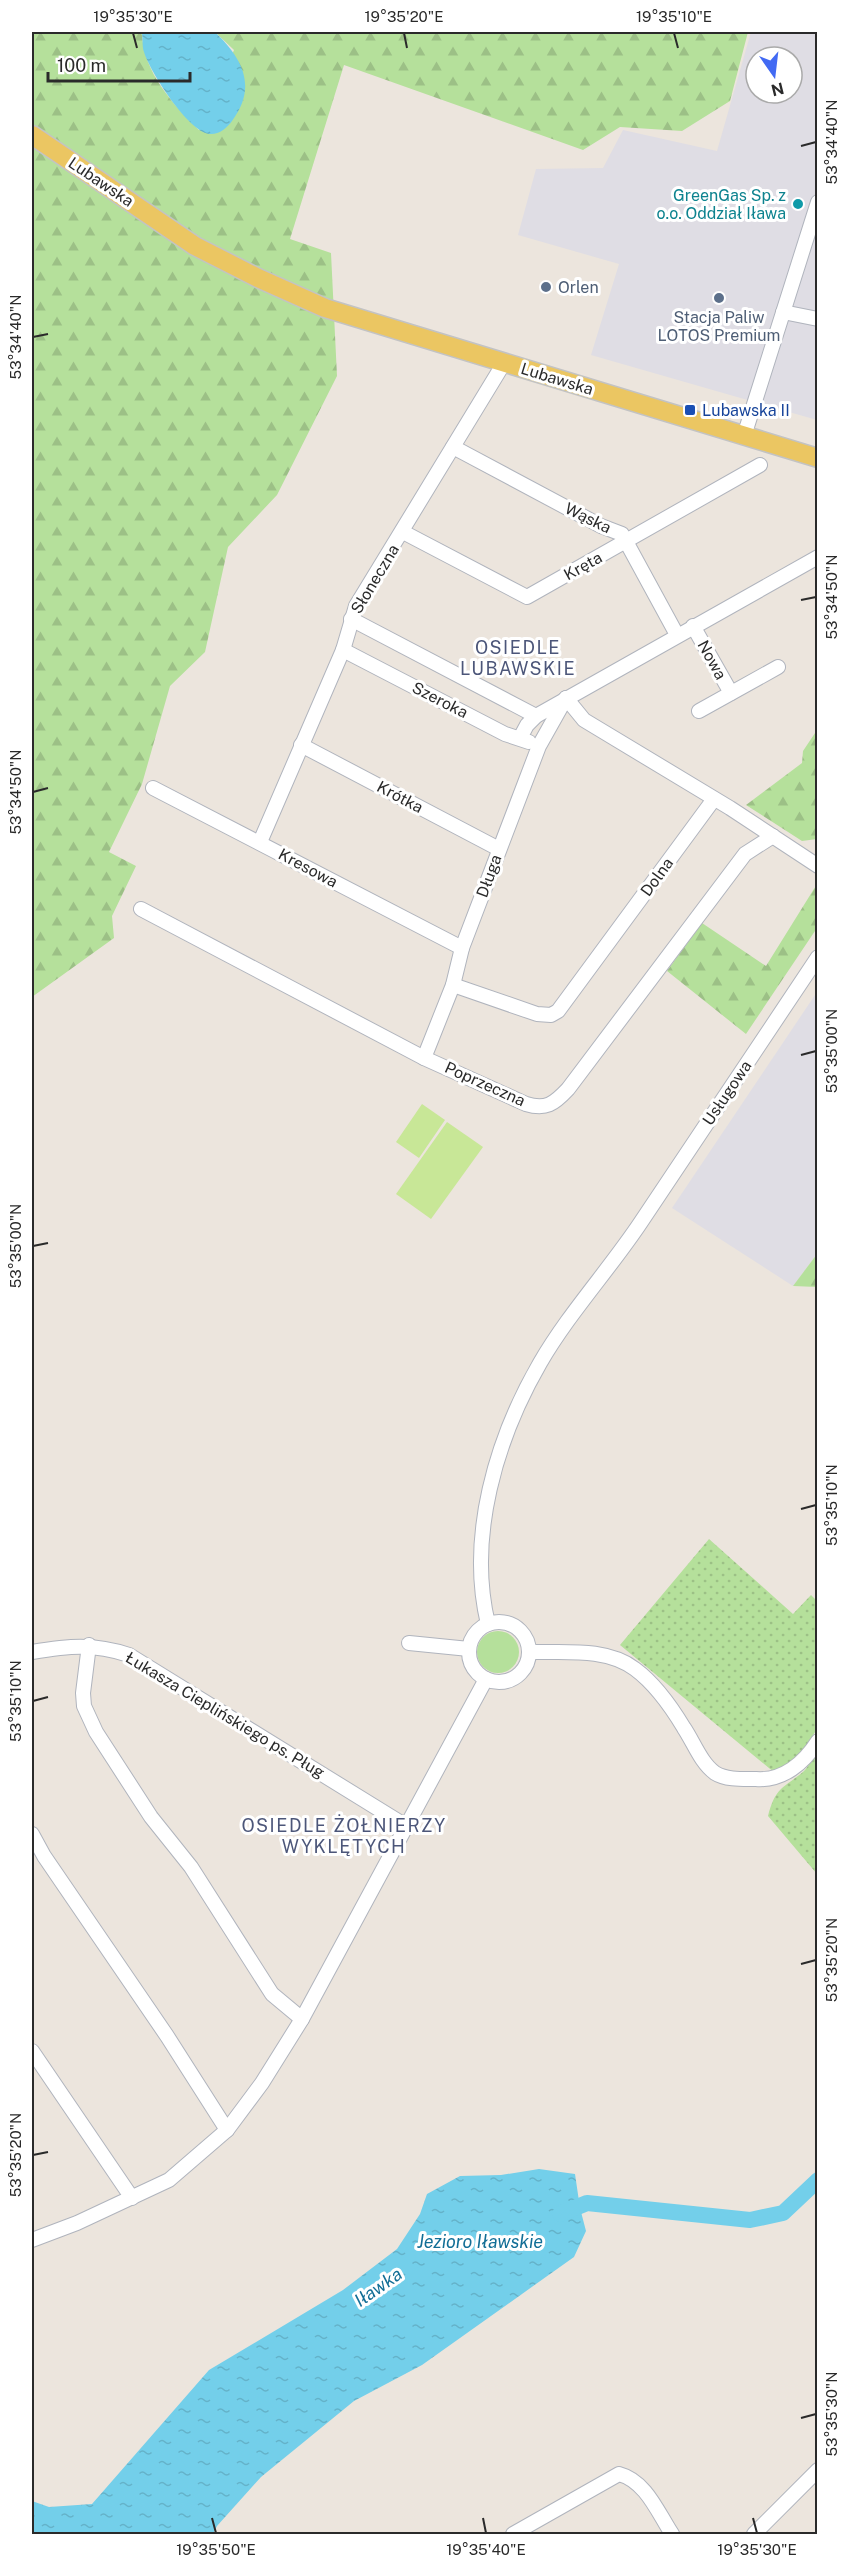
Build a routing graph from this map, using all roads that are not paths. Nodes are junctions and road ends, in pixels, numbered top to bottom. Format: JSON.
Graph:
{"nodes":[{"id":1,"x":32,"y":135,"type":"edge"},
{"id":2,"x":818,"y":202,"type":"edge"},
{"id":3,"x":783,"y":312,"type":"junction"},
{"id":4,"x":818,"y":319,"type":"edge"},
{"id":5,"x":511,"y":360,"type":"junction"},
{"id":6,"x":745,"y":431,"type":"junction"},
{"id":7,"x":453,"y":447,"type":"junction"},
{"id":8,"x":818,"y":453,"type":"edge"},
{"id":9,"x":818,"y":458,"type":"edge"},
{"id":10,"x":760,"y":465,"type":"dead end"},
{"id":11,"x":403,"y":532,"type":"junction"},
{"id":12,"x":627,"y":541,"type":"junction"},
{"id":13,"x":818,"y":557,"type":"edge"},
{"id":14,"x":351,"y":619,"type":"junction"},
{"id":15,"x":693,"y":626,"type":"junction"},
{"id":16,"x":677,"y":635,"type":"junction"},
{"id":17,"x":343,"y":650,"type":"junction"},
{"id":18,"x":778,"y":667,"type":"dead end"},
{"id":19,"x":731,"y":693,"type":"junction"},
{"id":20,"x":566,"y":698,"type":"junction"},
{"id":21,"x":699,"y":711,"type":"dead end"},
{"id":22,"x":536,"y":716,"type":"junction"},
{"id":23,"x":520,"y":738,"type":"junction"},
{"id":24,"x":301,"y":745,"type":"junction"},
{"id":25,"x":539,"y":746,"type":"junction"},
{"id":26,"x":153,"y":788,"type":"dead end"},
{"id":27,"x":714,"y":799,"type":"junction"},
{"id":28,"x":772,"y":836,"type":"junction"},
{"id":29,"x":260,"y":842,"type":"junction"},
{"id":30,"x":499,"y":849,"type":"junction"},
{"id":31,"x":818,"y":866,"type":"edge"},
{"id":32,"x":141,"y":909,"type":"dead end"},
{"id":33,"x":462,"y":948,"type":"junction"},
{"id":34,"x":818,"y":957,"type":"edge"},
{"id":35,"x":453,"y":985,"type":"junction"},
{"id":36,"x":424,"y":1058,"type":"junction"},
{"id":37,"x":488,"y":1624,"type":"junction"},
{"id":38,"x":409,"y":1643,"type":"dead end"},
{"id":39,"x":89,"y":1645,"type":"junction"},
{"id":40,"x":469,"y":1649,"type":"junction"},
{"id":41,"x":32,"y":1652,"type":"edge"},
{"id":42,"x":529,"y":1653,"type":"junction"},
{"id":43,"x":486,"y":1679,"type":"junction"},
{"id":44,"x":818,"y":1741,"type":"edge"},
{"id":45,"x":406,"y":1826,"type":"junction"},
{"id":46,"x":32,"y":1834,"type":"edge"},
{"id":47,"x":302,"y":2019,"type":"junction"},
{"id":48,"x":32,"y":2051,"type":"edge"},
{"id":49,"x":227,"y":2130,"type":"junction"},
{"id":50,"x":132,"y":2198,"type":"junction"},
{"id":51,"x":32,"y":2240,"type":"edge"},
{"id":52,"x":818,"y":2470,"type":"edge"},
{"id":53,"x":513,"y":2535,"type":"edge"},
{"id":54,"x":672,"y":2535,"type":"edge"},
{"id":55,"x":754,"y":2535,"type":"edge"}],
"edges":[{"from":1,"to":5,"type":"main road","name":"Lubawska"},
{"from":2,"to":3,"type":"street"},
{"from":3,"to":4,"type":"street"},
{"from":3,"to":6,"type":"street"},
{"from":5,"to":6,"type":"main road","name":"Lubawska"},
{"from":5,"to":7,"type":"street","name":"Słoneczna"},
{"from":6,"to":8,"type":"main road","name":"Lubawska"},
{"from":6,"to":9,"type":"main road","name":"Lubawska"},
{"from":7,"to":11,"type":"street","name":"Słoneczna"},
{"from":7,"to":12,"type":"street","name":"Wąska"},
{"from":10,"to":12,"type":"street","name":"Kręta"},
{"from":11,"to":12,"type":"street","name":"Kręta"},
{"from":11,"to":14,"type":"street","name":"Słoneczna"},
{"from":12,"to":16,"type":"street","name":"Wąska"},
{"from":13,"to":15,"type":"street"},
{"from":14,"to":17,"type":"street","name":"Słoneczna"},
{"from":14,"to":22,"type":"street","name":"Szeroka"},
{"from":15,"to":16,"type":"street"},
{"from":15,"to":19,"type":"street","name":"Nowa"},
{"from":16,"to":20,"type":"street"},
{"from":17,"to":23,"type":"street","name":"Szeroka"},
{"from":17,"to":24,"type":"street","name":"Słoneczna"},
{"from":18,"to":19,"type":"street","name":"Nowa"},
{"from":19,"to":21,"type":"street","name":"Nowa"},
{"from":20,"to":22,"type":"street"},
{"from":20,"to":25,"type":"street","name":"Długa"},
{"from":20,"to":27,"type":"street"},
{"from":22,"to":23,"type":"street"},
{"from":23,"to":25,"type":"street","name":"Szeroka"},
{"from":24,"to":29,"type":"street","name":"Słoneczna"},
{"from":24,"to":30,"type":"street","name":"Krótka"},
{"from":25,"to":30,"type":"street","name":"Długa"},
{"from":26,"to":29,"type":"street","name":"Kresowa"},
{"from":27,"to":28,"type":"street"},
{"from":27,"to":35,"type":"street","name":"Dolna"},
{"from":28,"to":31,"type":"street"},
{"from":28,"to":36,"type":"street","name":"Poprzeczna"},
{"from":29,"to":33,"type":"street","name":"Kresowa"},
{"from":30,"to":33,"type":"street","name":"Długa"},
{"from":32,"to":36,"type":"street","name":"Poprzeczna"},
{"from":33,"to":35,"type":"street","name":"Długa"},
{"from":34,"to":37,"type":"street","name":"Usługowa"},
{"from":35,"to":36,"type":"street","name":"Długa"},
{"from":37,"to":40,"type":"street"},
{"from":37,"to":42,"type":"street"},
{"from":38,"to":40,"type":"street"},
{"from":39,"to":41,"type":"street","name":"Łukasza Cieplińskiego ps. Pług"},
{"from":39,"to":45,"type":"street","name":"Łukasza Cieplińskiego ps. Pług"},
{"from":39,"to":47,"type":"street"},
{"from":40,"to":43,"type":"street"},
{"from":42,"to":43,"type":"street"},
{"from":42,"to":44,"type":"street"},
{"from":43,"to":45,"type":"street"},
{"from":45,"to":47,"type":"street"},
{"from":46,"to":49,"type":"street"},
{"from":47,"to":49,"type":"street"},
{"from":48,"to":50,"type":"street"},
{"from":49,"to":50,"type":"street"},
{"from":50,"to":51,"type":"street"},
{"from":52,"to":55,"type":"street"},
{"from":53,"to":54,"type":"street"}]}
